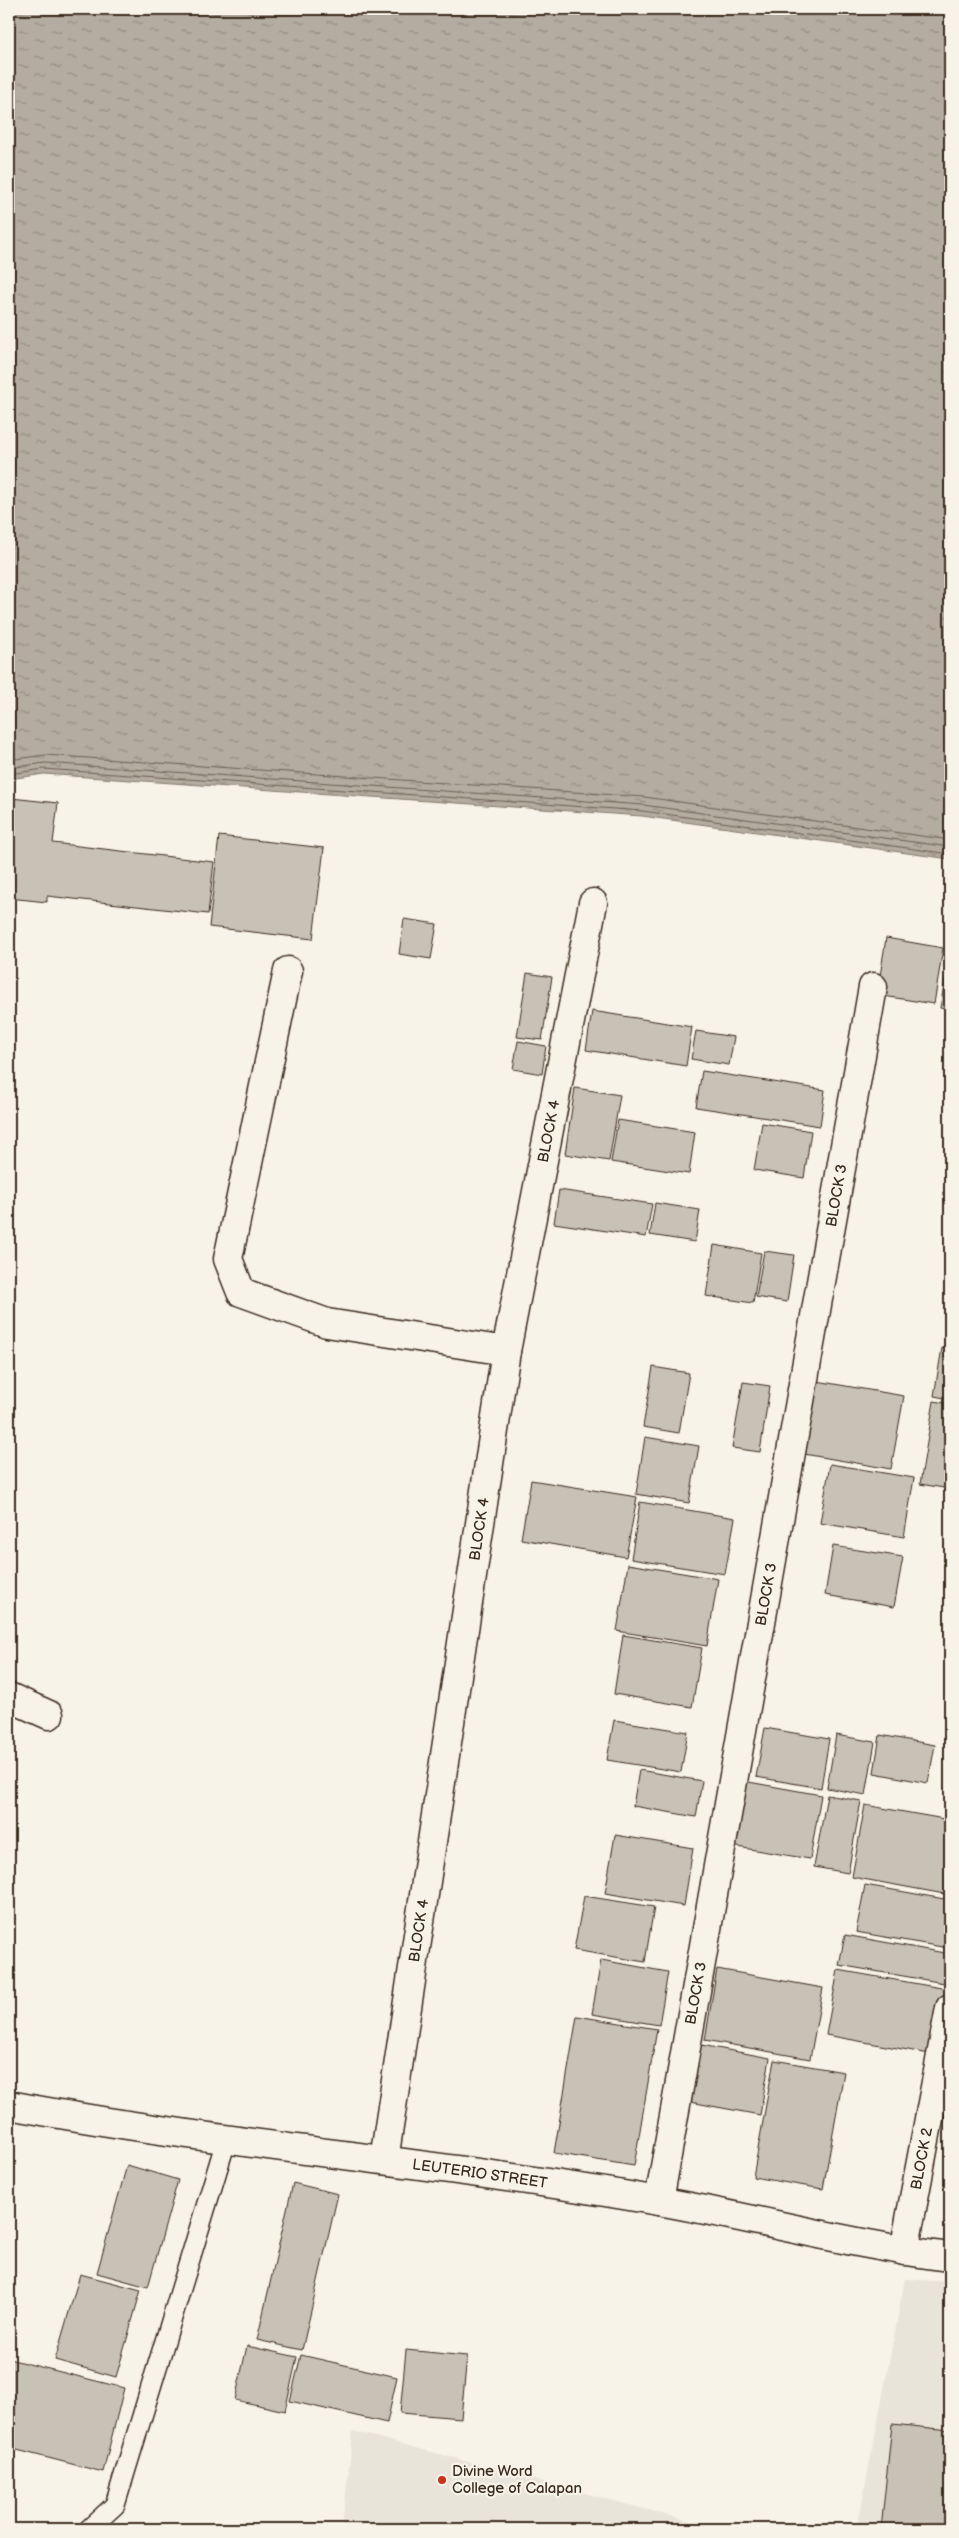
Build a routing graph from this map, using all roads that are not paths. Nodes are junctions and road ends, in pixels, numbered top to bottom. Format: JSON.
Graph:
{"nodes":[{"id":1,"x":593,"y":903,"type":"dead end"},
{"id":2,"x":288,"y":971,"type":"dead end"},
{"id":3,"x":873,"y":987,"type":"dead end"},
{"id":4,"x":506,"y":1351,"type":"junction"},
{"id":5,"x":9,"y":1697,"type":"edge"},
{"id":6,"x":49,"y":1715,"type":"dead end"},
{"id":7,"x":950,"y":2008,"type":"edge"},
{"id":8,"x":9,"y":2105,"type":"edge"},
{"id":9,"x":226,"y":2141,"type":"junction"},
{"id":10,"x":384,"y":2160,"type":"junction"},
{"id":11,"x":659,"y":2201,"type":"junction"},
{"id":12,"x":904,"y":2251,"type":"junction"},
{"id":13,"x":950,"y":2257,"type":"edge"},
{"id":14,"x":89,"y":2529,"type":"edge"}],
"edges":[{"from":1,"to":4,"type":"street","name":"BLOCK 4"},
{"from":2,"to":4,"type":"street"},
{"from":3,"to":11,"type":"street","name":"BLOCK 3"},
{"from":4,"to":10,"type":"street","name":"BLOCK 4"},
{"from":5,"to":6,"type":"street"},
{"from":7,"to":12,"type":"street","name":"BLOCK 2"},
{"from":8,"to":9,"type":"street","name":"LEUTERIO STREET"},
{"from":9,"to":10,"type":"street","name":"LEUTERIO STREET"},
{"from":9,"to":14,"type":"lane"},
{"from":10,"to":11,"type":"street","name":"LEUTERIO STREET"},
{"from":11,"to":12,"type":"street","name":"LEUTERIO STREET"},
{"from":12,"to":13,"type":"street","name":"LEUTERIO STREET"}]}
